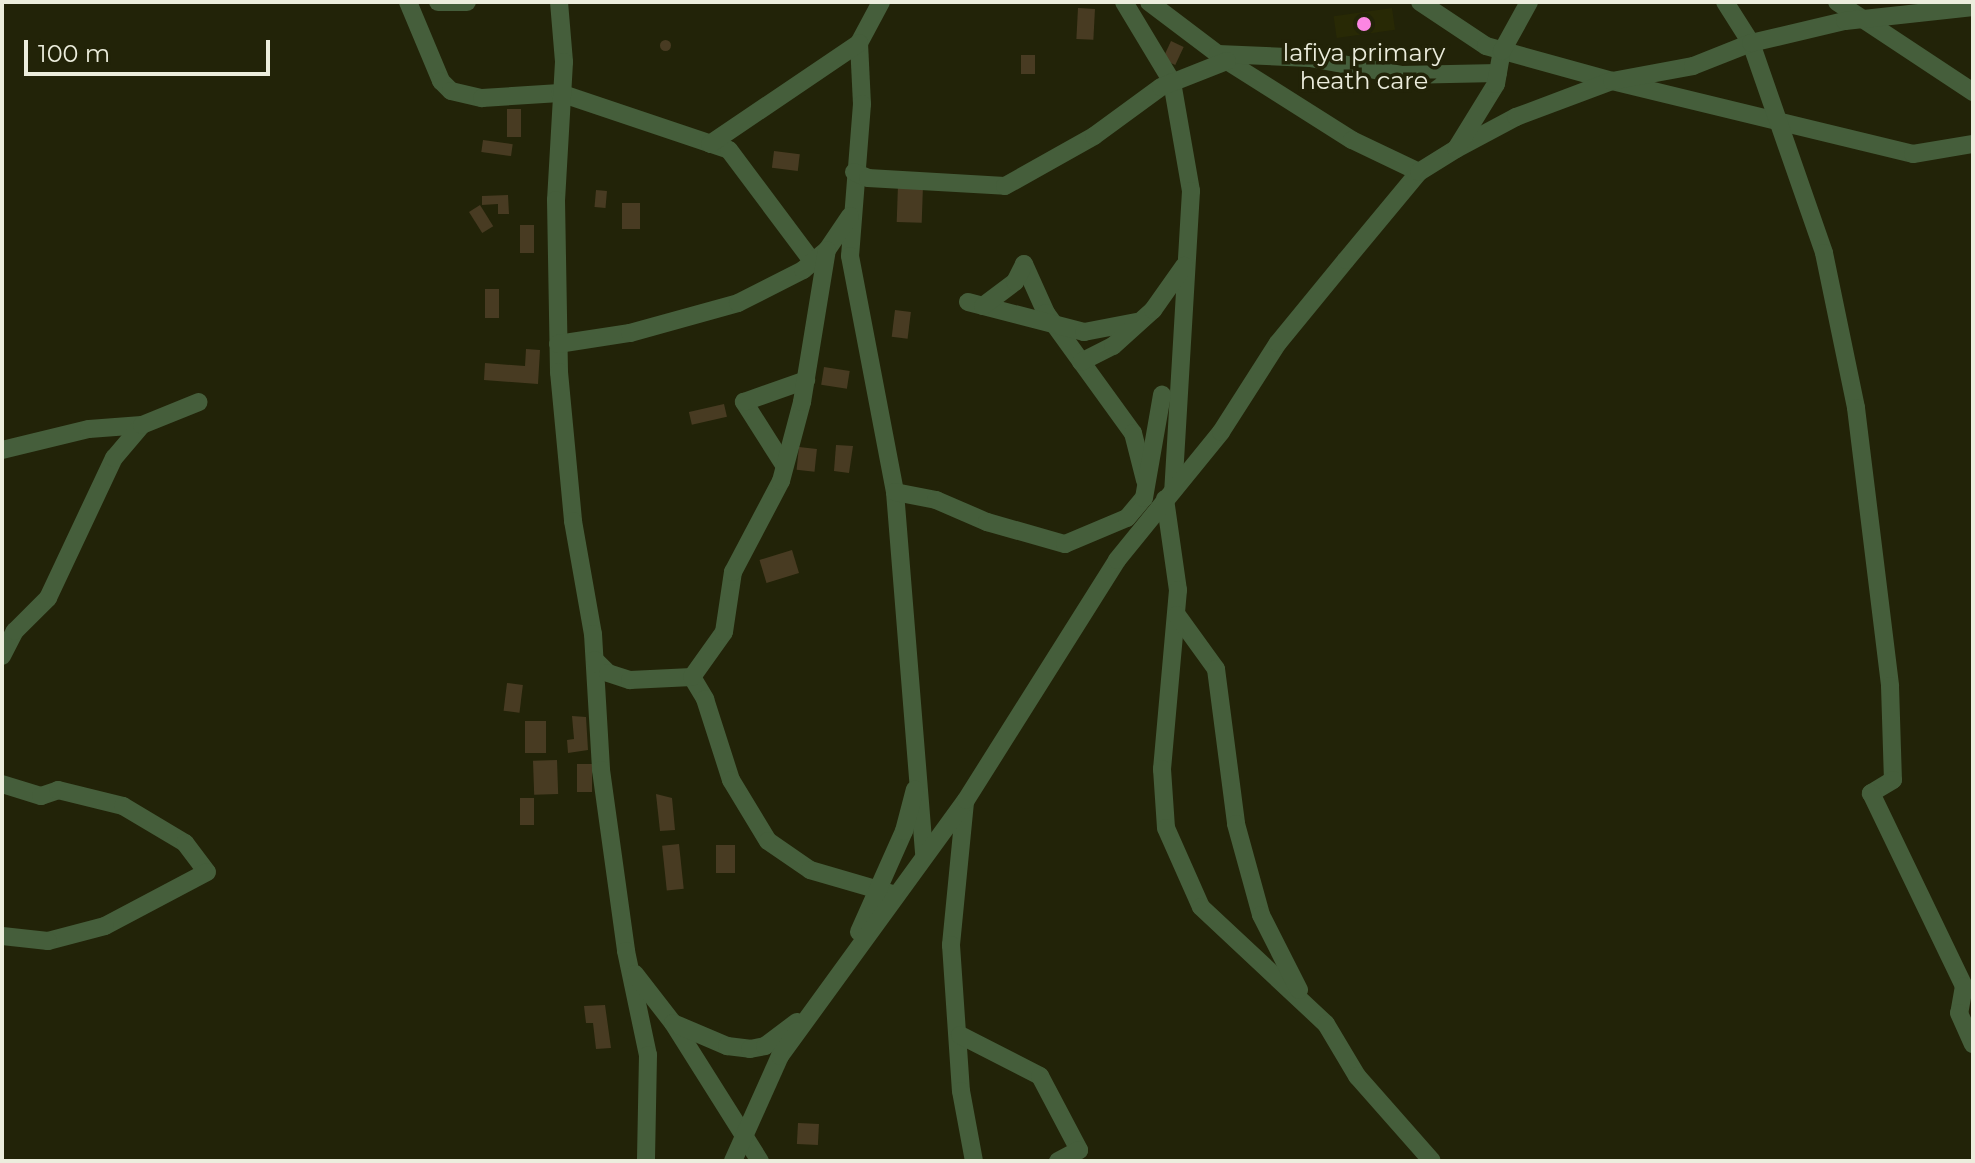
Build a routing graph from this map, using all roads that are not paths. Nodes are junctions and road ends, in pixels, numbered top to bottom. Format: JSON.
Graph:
{"nodes":[{"id":1,"x":408,"y":2,"type":"edge"},
{"id":2,"x":438,"y":2,"type":"edge"},
{"id":3,"x":467,"y":2,"type":"edge"},
{"id":4,"x":559,"y":2,"type":"edge"},
{"id":5,"x":881,"y":2,"type":"edge"},
{"id":6,"x":1124,"y":2,"type":"edge"},
{"id":7,"x":1420,"y":2,"type":"edge"},
{"id":8,"x":1529,"y":2,"type":"edge"},
{"id":9,"x":1725,"y":2,"type":"edge"},
{"id":10,"x":1837,"y":2,"type":"edge"},
{"id":11,"x":1149,"y":3,"type":"edge"},
{"id":12,"x":1973,"y":7,"type":"edge"},
{"id":13,"x":1862,"y":19,"type":"junction"},
{"id":14,"x":859,"y":43,"type":"junction"},
{"id":15,"x":1751,"y":43,"type":"junction"},
{"id":16,"x":1502,"y":51,"type":"junction"},
{"id":17,"x":1223,"y":58,"type":"junction"},
{"id":18,"x":1498,"y":73,"type":"junction"},
{"id":19,"x":1612,"y":81,"type":"junction"},
{"id":20,"x":1969,"y":81,"type":"edge"},
{"id":21,"x":1172,"y":82,"type":"junction"},
{"id":22,"x":560,"y":93,"type":"junction"},
{"id":23,"x":1777,"y":120,"type":"junction"},
{"id":24,"x":710,"y":144,"type":"junction"},
{"id":25,"x":1973,"y":144,"type":"edge"},
{"id":26,"x":1456,"y":149,"type":"junction"},
{"id":27,"x":854,"y":172,"type":"junction"},
{"id":28,"x":1419,"y":172,"type":"junction"},
{"id":29,"x":850,"y":216,"type":"junction"},
{"id":30,"x":819,"y":255,"type":"junction"},
{"id":31,"x":1187,"y":260,"type":"junction"},
{"id":32,"x":1136,"y":322,"type":"junction"},
{"id":33,"x":1055,"y":324,"type":"junction"},
{"id":34,"x":558,"y":344,"type":"junction"},
{"id":35,"x":1081,"y":362,"type":"junction"},
{"id":36,"x":806,"y":380,"type":"junction"},
{"id":37,"x":1162,"y":395,"type":"dead end"},
{"id":38,"x":199,"y":402,"type":"dead end"},
{"id":39,"x":142,"y":425,"type":"junction"},
{"id":40,"x":2,"y":450,"type":"edge"},
{"id":41,"x":784,"y":465,"type":"junction"},
{"id":42,"x":895,"y":492,"type":"junction"},
{"id":43,"x":1169,"y":494,"type":"junction"},
{"id":44,"x":1144,"y":498,"type":"junction"},
{"id":45,"x":1177,"y":614,"type":"junction"},
{"id":46,"x":3,"y":651,"type":"edge"},
{"id":47,"x":595,"y":660,"type":"junction"},
{"id":48,"x":692,"y":677,"type":"junction"},
{"id":49,"x":917,"y":763,"type":"junction"},
{"id":50,"x":2,"y":784,"type":"edge"},
{"id":51,"x":966,"y":800,"type":"junction"},
{"id":52,"x":924,"y":856,"type":"junction"},
{"id":53,"x":875,"y":891,"type":"junction"},
{"id":54,"x":896,"y":895,"type":"junction"},
{"id":55,"x":2,"y":936,"type":"edge"},
{"id":56,"x":851,"y":953,"type":"junction"},
{"id":57,"x":632,"y":972,"type":"junction"},
{"id":58,"x":1306,"y":1003,"type":"junction"},
{"id":59,"x":809,"y":1012,"type":"junction"},
{"id":60,"x":673,"y":1023,"type":"junction"},
{"id":61,"x":960,"y":1035,"type":"junction"},
{"id":62,"x":1973,"y":1044,"type":"edge"},
{"id":63,"x":744,"y":1138,"type":"junction"},
{"id":64,"x":646,"y":1161,"type":"edge"},
{"id":65,"x":733,"y":1161,"type":"edge"},
{"id":66,"x":760,"y":1161,"type":"edge"},
{"id":67,"x":974,"y":1161,"type":"edge"},
{"id":68,"x":1058,"y":1161,"type":"edge"},
{"id":69,"x":1432,"y":1161,"type":"edge"}],
"edges":[{"from":1,"to":22,"type":"street"},
{"from":2,"to":3,"type":"street"},
{"from":4,"to":22,"type":"street"},
{"from":5,"to":14,"type":"street"},
{"from":6,"to":21,"type":"street"},
{"from":7,"to":16,"type":"street"},
{"from":8,"to":16,"type":"street"},
{"from":9,"to":15,"type":"street"},
{"from":10,"to":13,"type":"street"},
{"from":11,"to":17,"type":"street"},
{"from":12,"to":13,"type":"street"},
{"from":13,"to":15,"type":"street"},
{"from":13,"to":20,"type":"street"},
{"from":14,"to":24,"type":"street"},
{"from":14,"to":27,"type":"street"},
{"from":15,"to":19,"type":"street"},
{"from":15,"to":23,"type":"street"},
{"from":16,"to":18,"type":"street"},
{"from":16,"to":19,"type":"street"},
{"from":17,"to":18,"type":"street"},
{"from":17,"to":21,"type":"street"},
{"from":17,"to":28,"type":"street"},
{"from":18,"to":26,"type":"street"},
{"from":19,"to":23,"type":"street"},
{"from":19,"to":26,"type":"street"},
{"from":21,"to":27,"type":"street"},
{"from":21,"to":31,"type":"street"},
{"from":22,"to":24,"type":"street"},
{"from":22,"to":34,"type":"street"},
{"from":23,"to":25,"type":"street"},
{"from":23,"to":62,"type":"street"},
{"from":24,"to":30,"type":"street"},
{"from":26,"to":28,"type":"street"},
{"from":27,"to":29,"type":"street"},
{"from":28,"to":43,"type":"street"},
{"from":29,"to":30,"type":"street"},
{"from":29,"to":42,"type":"street"},
{"from":30,"to":34,"type":"street"},
{"from":30,"to":36,"type":"street"},
{"from":31,"to":32,"type":"street"},
{"from":31,"to":43,"type":"street"},
{"from":32,"to":33,"type":"street"},
{"from":32,"to":35,"type":"street"},
{"from":33,"to":33,"type":"street"},
{"from":33,"to":35,"type":"street"},
{"from":34,"to":47,"type":"street"},
{"from":35,"to":44,"type":"street"},
{"from":36,"to":41,"type":"street"},
{"from":36,"to":41,"type":"street"},
{"from":37,"to":44,"type":"street"},
{"from":38,"to":39,"type":"street"},
{"from":39,"to":40,"type":"street"},
{"from":39,"to":46,"type":"street"},
{"from":41,"to":48,"type":"street"},
{"from":42,"to":44,"type":"street"},
{"from":42,"to":49,"type":"street"},
{"from":43,"to":45,"type":"street"},
{"from":43,"to":51,"type":"street"},
{"from":45,"to":58,"type":"street"},
{"from":45,"to":58,"type":"street"},
{"from":47,"to":48,"type":"street"},
{"from":47,"to":57,"type":"street"},
{"from":48,"to":53,"type":"street"},
{"from":49,"to":52,"type":"street"},
{"from":49,"to":53,"type":"street"},
{"from":50,"to":55,"type":"street"},
{"from":51,"to":52,"type":"street"},
{"from":51,"to":61,"type":"street"},
{"from":52,"to":54,"type":"street"},
{"from":53,"to":54,"type":"street"},
{"from":53,"to":56,"type":"street"},
{"from":54,"to":56,"type":"street"},
{"from":56,"to":59,"type":"street"},
{"from":57,"to":60,"type":"street"},
{"from":57,"to":64,"type":"street"},
{"from":58,"to":69,"type":"street"},
{"from":59,"to":60,"type":"street"},
{"from":59,"to":63,"type":"street"},
{"from":60,"to":63,"type":"street"},
{"from":61,"to":67,"type":"street"},
{"from":61,"to":68,"type":"street"},
{"from":63,"to":65,"type":"street"},
{"from":63,"to":66,"type":"street"}]}
